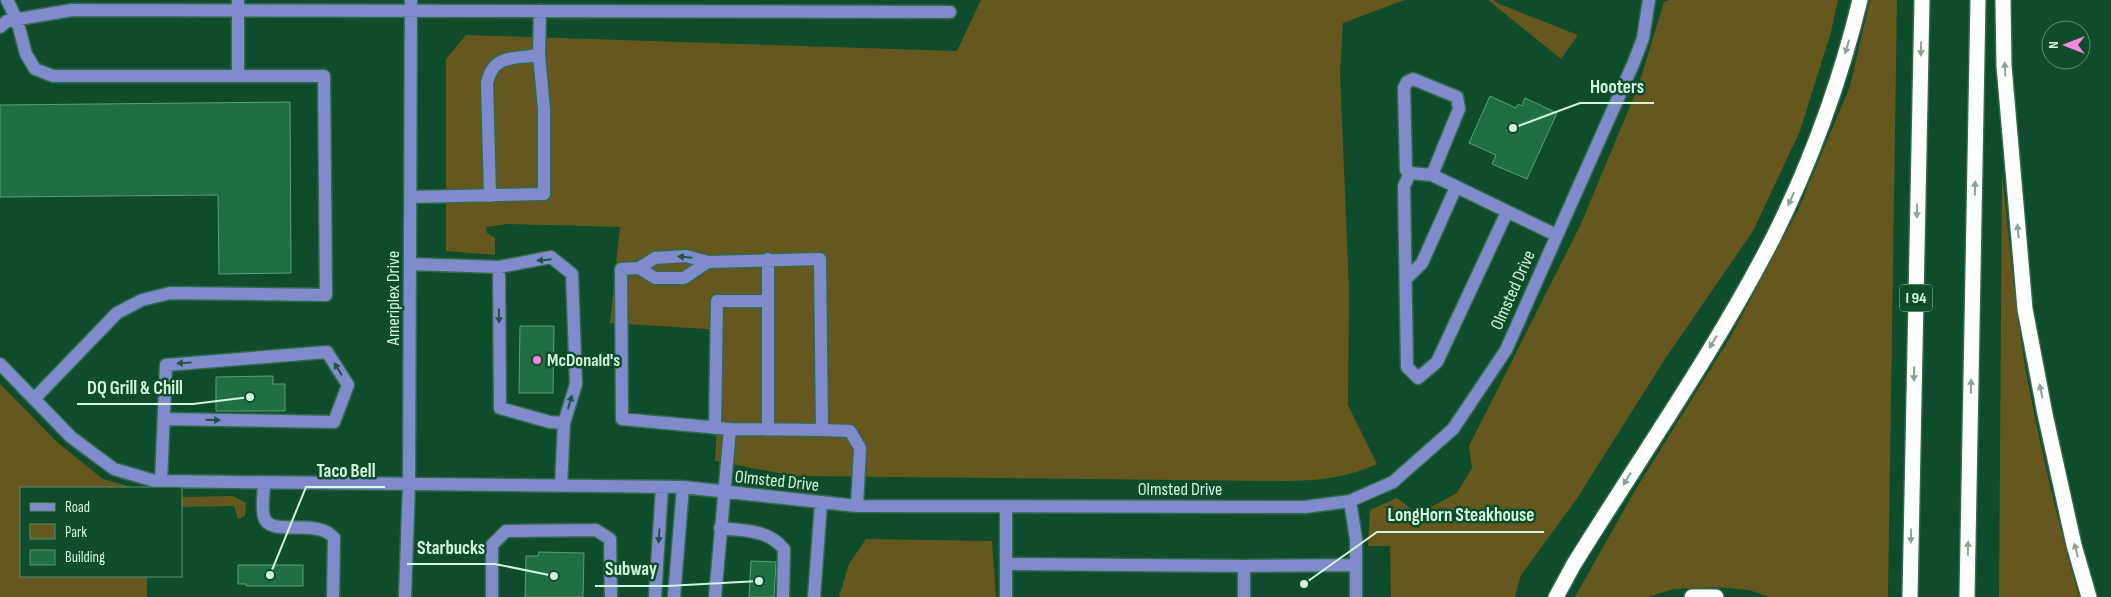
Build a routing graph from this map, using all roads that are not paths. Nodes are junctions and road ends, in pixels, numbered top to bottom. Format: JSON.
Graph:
{"nodes":[{"id":1,"x":7,"y":0,"type":"edge"},
{"id":2,"x":1648,"y":0,"type":"edge"},
{"id":3,"x":1860,"y":0,"type":"edge"},
{"id":4,"x":1922,"y":0,"type":"edge"},
{"id":5,"x":1978,"y":0,"type":"edge"},
{"id":6,"x":2003,"y":0,"type":"edge"},
{"id":7,"x":238,"y":5,"type":"edge"},
{"id":8,"x":412,"y":5,"type":"edge"},
{"id":9,"x":625,"y":6,"type":"edge"},
{"id":10,"x":761,"y":6,"type":"edge"},
{"id":11,"x":540,"y":11,"type":"junction"},
{"id":12,"x":950,"y":12,"type":"dead end"},
{"id":13,"x":17,"y":20,"type":"junction"},
{"id":14,"x":0,"y":27,"type":"edge"},
{"id":15,"x":539,"y":55,"type":"junction"},
{"id":16,"x":238,"y":76,"type":"junction"},
{"id":17,"x":1410,"y":173,"type":"junction"},
{"id":18,"x":1432,"y":175,"type":"junction"},
{"id":19,"x":1456,"y":187,"type":"junction"},
{"id":20,"x":490,"y":196,"type":"junction"},
{"id":21,"x":410,"y":197,"type":"junction"},
{"id":22,"x":1507,"y":212,"type":"junction"},
{"id":23,"x":1556,"y":235,"type":"junction"},
{"id":24,"x":768,"y":259,"type":"junction"},
{"id":25,"x":708,"y":262,"type":"junction"},
{"id":26,"x":410,"y":264,"type":"junction"},
{"id":27,"x":499,"y":267,"type":"junction"},
{"id":28,"x":639,"y":268,"type":"junction"},
{"id":29,"x":1406,"y":279,"type":"junction"},
{"id":30,"x":768,"y":301,"type":"junction"},
{"id":31,"x":0,"y":364,"type":"edge"},
{"id":32,"x":34,"y":399,"type":"junction"},
{"id":33,"x":164,"y":419,"type":"junction"},
{"id":34,"x":564,"y":423,"type":"junction"},
{"id":35,"x":715,"y":428,"type":"junction"},
{"id":36,"x":730,"y":429,"type":"junction"},
{"id":37,"x":768,"y":430,"type":"junction"},
{"id":38,"x":822,"y":430,"type":"junction"},
{"id":39,"x":161,"y":480,"type":"junction"},
{"id":40,"x":264,"y":482,"type":"junction"},
{"id":41,"x":409,"y":483,"type":"junction"},
{"id":42,"x":561,"y":486,"type":"junction"},
{"id":43,"x":662,"y":487,"type":"junction"},
{"id":44,"x":683,"y":488,"type":"junction"},
{"id":45,"x":724,"y":493,"type":"junction"},
{"id":46,"x":1350,"y":501,"type":"junction"},
{"id":47,"x":821,"y":503,"type":"junction"},
{"id":48,"x":857,"y":506,"type":"junction"},
{"id":49,"x":1006,"y":507,"type":"junction"},
{"id":50,"x":720,"y":528,"type":"junction"},
{"id":51,"x":1006,"y":564,"type":"junction"},
{"id":52,"x":1356,"y":565,"type":"junction"},
{"id":53,"x":1244,"y":566,"type":"junction"},
{"id":54,"x":333,"y":597,"type":"edge"},
{"id":55,"x":405,"y":597,"type":"edge"},
{"id":56,"x":492,"y":597,"type":"edge"},
{"id":57,"x":611,"y":597,"type":"edge"},
{"id":58,"x":655,"y":597,"type":"edge"},
{"id":59,"x":674,"y":597,"type":"edge"},
{"id":60,"x":715,"y":597,"type":"edge"},
{"id":61,"x":783,"y":597,"type":"edge"},
{"id":62,"x":814,"y":597,"type":"edge"},
{"id":63,"x":1006,"y":597,"type":"edge"},
{"id":64,"x":1244,"y":597,"type":"edge"},
{"id":65,"x":1356,"y":597,"type":"edge"},
{"id":66,"x":1556,"y":597,"type":"edge"},
{"id":67,"x":1692,"y":597,"type":"edge"},
{"id":68,"x":1716,"y":597,"type":"edge"},
{"id":69,"x":1910,"y":597,"type":"edge"},
{"id":70,"x":1967,"y":597,"type":"edge"},
{"id":71,"x":2089,"y":597,"type":"edge"}],
"edges":[{"from":1,"to":13,"type":"street"},
{"from":2,"to":23,"type":"street","name":"Olmsted Drive"},
{"from":3,"to":66,"type":"highway","one_way":true},
{"from":4,"to":69,"type":"highway","number":"I 94","one_way":true},
{"from":70,"to":5,"type":"highway","one_way":true},
{"from":71,"to":6,"type":"highway","one_way":true},
{"from":7,"to":8,"type":"street"},
{"from":7,"to":13,"type":"street"},
{"from":7,"to":16,"type":"street"},
{"from":8,"to":11,"type":"street"},
{"from":8,"to":21,"type":"street","name":"Ameriplex Drive"},
{"from":9,"to":10,"type":"street"},
{"from":9,"to":11,"type":"street"},
{"from":10,"to":12,"type":"street"},
{"from":11,"to":15,"type":"street"},
{"from":13,"to":14,"type":"street"},
{"from":13,"to":16,"type":"street"},
{"from":15,"to":20,"type":"street"},
{"from":15,"to":20,"type":"street"},
{"from":16,"to":32,"type":"street"},
{"from":17,"to":18,"type":"street"},
{"from":17,"to":18,"type":"street"},
{"from":17,"to":29,"type":"street"},
{"from":18,"to":19,"type":"street"},
{"from":19,"to":22,"type":"street"},
{"from":19,"to":29,"type":"street"},
{"from":20,"to":21,"type":"street"},
{"from":21,"to":26,"type":"street","name":"Ameriplex Drive"},
{"from":22,"to":23,"type":"street"},
{"from":22,"to":29,"type":"street"},
{"from":23,"to":46,"type":"street","name":"Olmsted Drive"},
{"from":24,"to":25,"type":"street"},
{"from":24,"to":30,"type":"street"},
{"from":24,"to":38,"type":"street"},
{"from":25,"to":28,"type":"street","one_way":true},
{"from":25,"to":28,"type":"street"},
{"from":26,"to":27,"type":"street"},
{"from":26,"to":41,"type":"street","name":"Ameriplex Drive"},
{"from":27,"to":34,"type":"street","one_way":true},
{"from":34,"to":27,"type":"street","one_way":true},
{"from":28,"to":35,"type":"street"},
{"from":30,"to":35,"type":"street"},
{"from":30,"to":37,"type":"street"},
{"from":31,"to":32,"type":"street","name":"Olmsted Drive"},
{"from":32,"to":39,"type":"street","name":"Olmsted Drive"},
{"from":33,"to":33,"type":"street","one_way":true},
{"from":33,"to":39,"type":"street"},
{"from":34,"to":42,"type":"street"},
{"from":35,"to":36,"type":"street"},
{"from":36,"to":37,"type":"street"},
{"from":36,"to":45,"type":"street"},
{"from":37,"to":38,"type":"street"},
{"from":38,"to":48,"type":"street"},
{"from":39,"to":40,"type":"street","name":"Olmsted Drive"},
{"from":40,"to":41,"type":"street","name":"Olmsted Drive"},
{"from":40,"to":54,"type":"street"},
{"from":41,"to":42,"type":"street","name":"Olmsted Drive"},
{"from":41,"to":55,"type":"street","name":"Ameriplex Drive"},
{"from":42,"to":43,"type":"street","name":"Olmsted Drive"},
{"from":43,"to":44,"type":"street","name":"Olmsted Drive"},
{"from":43,"to":58,"type":"street","one_way":true},
{"from":44,"to":45,"type":"street","name":"Olmsted Drive"},
{"from":44,"to":59,"type":"street"},
{"from":45,"to":47,"type":"street","name":"Olmsted Drive"},
{"from":45,"to":50,"type":"street"},
{"from":46,"to":49,"type":"street","name":"Olmsted Drive"},
{"from":46,"to":52,"type":"street"},
{"from":47,"to":48,"type":"street","name":"Olmsted Drive"},
{"from":47,"to":62,"type":"street"},
{"from":48,"to":49,"type":"street","name":"Olmsted Drive"},
{"from":49,"to":51,"type":"street"},
{"from":50,"to":60,"type":"street"},
{"from":50,"to":61,"type":"street"},
{"from":51,"to":53,"type":"street"},
{"from":51,"to":63,"type":"street"},
{"from":52,"to":53,"type":"street"},
{"from":52,"to":65,"type":"street"},
{"from":53,"to":64,"type":"street"},
{"from":56,"to":57,"type":"street"},
{"from":67,"to":68,"type":"highway"}]}
